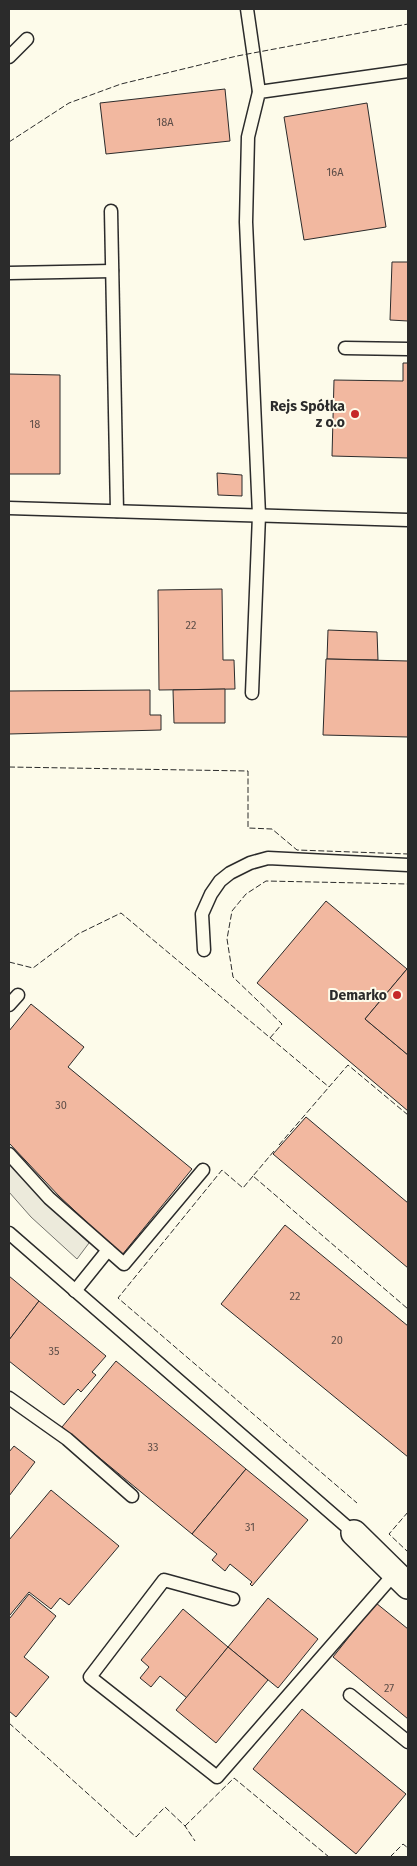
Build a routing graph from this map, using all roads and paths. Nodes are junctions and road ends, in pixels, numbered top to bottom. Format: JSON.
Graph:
{"nodes":[{"id":1,"x":247,"y":9,"type":"edge"},
{"id":2,"x":27,"y":39,"type":"dead end"},
{"id":3,"x":9,"y":57,"type":"edge"},
{"id":4,"x":408,"y":71,"type":"edge"},
{"id":5,"x":259,"y":92,"type":"junction"},
{"id":6,"x":111,"y":211,"type":"dead end"},
{"id":7,"x":112,"y":271,"type":"junction"},
{"id":8,"x":9,"y":273,"type":"edge"},
{"id":9,"x":345,"y":348,"type":"dead end"},
{"id":10,"x":408,"y":350,"type":"edge"},
{"id":11,"x":9,"y":508,"type":"edge"},
{"id":12,"x":117,"y":512,"type":"junction"},
{"id":13,"x":259,"y":515,"type":"junction"},
{"id":14,"x":408,"y":520,"type":"edge"},
{"id":15,"x":252,"y":693,"type":"dead end"},
{"id":16,"x":408,"y":865,"type":"edge"},
{"id":17,"x":204,"y":950,"type":"dead end"},
{"id":18,"x":18,"y":995,"type":"dead end"},
{"id":19,"x":9,"y":1005,"type":"edge"},
{"id":20,"x":9,"y":1154,"type":"edge"},
{"id":21,"x":203,"y":1170,"type":"dead end"},
{"id":22,"x":9,"y":1233,"type":"edge"},
{"id":23,"x":108,"y":1250,"type":"junction"},
{"id":24,"x":75,"y":1290,"type":"junction"},
{"id":25,"x":9,"y":1398,"type":"edge"},
{"id":26,"x":132,"y":1496,"type":"dead end"},
{"id":27,"x":354,"y":1533,"type":"joint"},
{"id":28,"x":401,"y":1579,"type":"edge"},
{"id":29,"x":233,"y":1599,"type":"dead end"},
{"id":30,"x":350,"y":1695,"type":"dead end"},
{"id":31,"x":408,"y":1742,"type":"edge"}],
"edges":[{"from":1,"to":5,"type":"lane"},
{"from":2,"to":3,"type":"lane"},
{"from":4,"to":5,"type":"lane"},
{"from":5,"to":13,"type":"lane"},
{"from":6,"to":7,"type":"lane"},
{"from":7,"to":8,"type":"lane"},
{"from":7,"to":12,"type":"lane"},
{"from":9,"to":10,"type":"lane"},
{"from":11,"to":12,"type":"lane"},
{"from":12,"to":13,"type":"lane"},
{"from":13,"to":14,"type":"lane"},
{"from":13,"to":15,"type":"lane"},
{"from":16,"to":17,"type":"lane"},
{"from":18,"to":19,"type":"lane"},
{"from":20,"to":23,"type":"lane"},
{"from":21,"to":23,"type":"lane"},
{"from":22,"to":24,"type":"lane"},
{"from":23,"to":24,"type":"lane"},
{"from":24,"to":27,"type":"lane"},
{"from":25,"to":26,"type":"lane"},
{"from":27,"to":28,"type":"street"},
{"from":28,"to":29,"type":"lane"},
{"from":30,"to":31,"type":"lane"}]}
